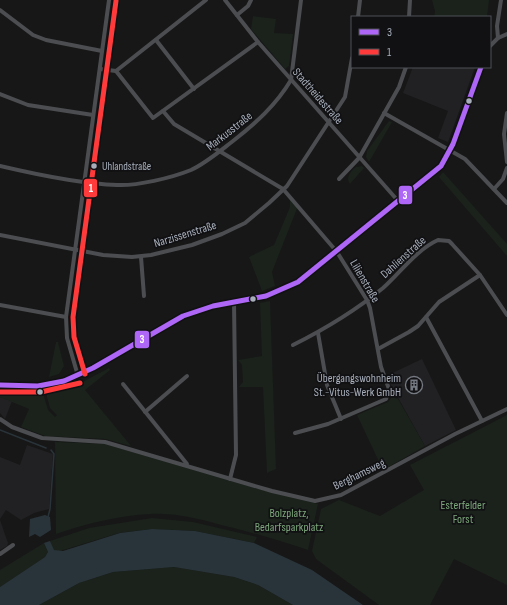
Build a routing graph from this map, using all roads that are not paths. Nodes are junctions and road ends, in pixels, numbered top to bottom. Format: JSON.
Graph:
{"nodes":[{"id":1,"x":109,"y":0,"type":"edge"},
{"id":2,"x":206,"y":0,"type":"edge"},
{"id":3,"x":225,"y":0,"type":"edge"},
{"id":4,"x":251,"y":0,"type":"edge"},
{"id":5,"x":301,"y":0,"type":"edge"},
{"id":6,"x":360,"y":0,"type":"edge"},
{"id":7,"x":410,"y":0,"type":"edge"},
{"id":8,"x":501,"y":0,"type":"edge"},
{"id":9,"x":0,"y":10,"type":"edge"},
{"id":10,"x":237,"y":16,"type":"junction"},
{"id":11,"x":358,"y":16,"type":"edge"},
{"id":12,"x":409,"y":16,"type":"edge"},
{"id":13,"x":507,"y":34,"type":"edge"},
{"id":14,"x":498,"y":38,"type":"junction"},
{"id":15,"x":156,"y":40,"type":"junction"},
{"id":16,"x":258,"y":42,"type":"junction"},
{"id":17,"x":491,"y":45,"type":"edge"},
{"id":18,"x":102,"y":50,"type":"junction"},
{"id":19,"x":351,"y":64,"type":"edge"},
{"id":20,"x":406,"y":68,"type":"edge"},
{"id":21,"x":481,"y":68,"type":"edge"},
{"id":22,"x":100,"y":69,"type":"junction"},
{"id":23,"x":116,"y":71,"type":"junction"},
{"id":24,"x":291,"y":80,"type":"junction"},
{"id":25,"x":194,"y":89,"type":"junction"},
{"id":26,"x":0,"y":94,"type":"edge"},
{"id":27,"x":163,"y":111,"type":"junction"},
{"id":28,"x":384,"y":113,"type":"junction"},
{"id":29,"x":507,"y":113,"type":"edge"},
{"id":30,"x":93,"y":115,"type":"junction"},
{"id":31,"x":328,"y":123,"type":"junction"},
{"id":32,"x":450,"y":150,"type":"junction"},
{"id":33,"x":220,"y":151,"type":"junction"},
{"id":34,"x":359,"y":158,"type":"junction"},
{"id":35,"x":507,"y":162,"type":"edge"},
{"id":36,"x":0,"y":166,"type":"edge"},
{"id":37,"x":507,"y":168,"type":"edge"},
{"id":38,"x":339,"y":179,"type":"dead end"},
{"id":39,"x":85,"y":182,"type":"junction"},
{"id":40,"x":283,"y":189,"type":"junction"},
{"id":41,"x":494,"y":189,"type":"junction"},
{"id":42,"x":399,"y":202,"type":"junction"},
{"id":43,"x":507,"y":203,"type":"edge"},
{"id":44,"x":0,"y":235,"type":"edge"},
{"id":45,"x":76,"y":250,"type":"junction"},
{"id":46,"x":336,"y":252,"type":"junction"},
{"id":47,"x":142,"y":257,"type":"junction"},
{"id":48,"x":480,"y":275,"type":"junction"},
{"id":49,"x":144,"y":296,"type":"dead end"},
{"id":50,"x":367,"y":300,"type":"junction"},
{"id":51,"x":234,"y":302,"type":"junction"},
{"id":52,"x":0,"y":305,"type":"edge"},
{"id":53,"x":507,"y":315,"type":"edge"},
{"id":54,"x":66,"y":317,"type":"junction"},
{"id":55,"x":426,"y":317,"type":"junction"},
{"id":56,"x":318,"y":333,"type":"junction"},
{"id":57,"x":293,"y":345,"type":"dead end"},
{"id":58,"x":378,"y":349,"type":"junction"},
{"id":59,"x":78,"y":376,"type":"junction"},
{"id":60,"x":187,"y":376,"type":"dead end"},
{"id":61,"x":123,"y":384,"type":"dead end"},
{"id":62,"x":0,"y":385,"type":"edge"},
{"id":63,"x":507,"y":409,"type":"edge"},
{"id":64,"x":145,"y":412,"type":"junction"},
{"id":65,"x":341,"y":418,"type":"junction"},
{"id":66,"x":0,"y":419,"type":"edge"},
{"id":67,"x":482,"y":421,"type":"junction"},
{"id":68,"x":296,"y":432,"type":"dead end"},
{"id":69,"x":187,"y":464,"type":"junction"},
{"id":70,"x":230,"y":479,"type":"junction"},
{"id":71,"x":13,"y":545,"type":"dead end"},
{"id":72,"x":0,"y":554,"type":"edge"}],
"edges":[{"from":1,"to":18,"type":"street"},
{"from":2,"to":15,"type":"street"},
{"from":3,"to":10,"type":"street","name":"Stadtheidestraße"},
{"from":4,"to":10,"type":"street"},
{"from":5,"to":24,"type":"street","name":"Markusstraße"},
{"from":6,"to":11,"type":"street"},
{"from":7,"to":12,"type":"street"},
{"from":8,"to":14,"type":"street"},
{"from":9,"to":18,"type":"street"},
{"from":10,"to":16,"type":"street","name":"Stadtheidestraße"},
{"from":13,"to":14,"type":"street"},
{"from":14,"to":17,"type":"street"},
{"from":15,"to":23,"type":"street"},
{"from":15,"to":25,"type":"street"},
{"from":16,"to":24,"type":"street","name":"Stadtheidestraße"},
{"from":16,"to":25,"type":"street"},
{"from":18,"to":22,"type":"street"},
{"from":19,"to":31,"type":"street","name":"Narzissenstraße"},
{"from":20,"to":28,"type":"street"},
{"from":21,"to":32,"type":"street"},
{"from":22,"to":23,"type":"street"},
{"from":22,"to":30,"type":"street"},
{"from":23,"to":27,"type":"street"},
{"from":24,"to":31,"type":"street","name":"Stadtheidestraße"},
{"from":24,"to":33,"type":"street","name":"Markusstraße"},
{"from":25,"to":27,"type":"street"},
{"from":26,"to":30,"type":"street"},
{"from":27,"to":33,"type":"street","name":"Lilienstraße"},
{"from":28,"to":32,"type":"street"},
{"from":28,"to":34,"type":"street"},
{"from":29,"to":35,"type":"street"},
{"from":30,"to":39,"type":"street"},
{"from":31,"to":34,"type":"street","name":"Stadtheidestraße"},
{"from":31,"to":40,"type":"street","name":"Narzissenstraße"},
{"from":32,"to":41,"type":"street"},
{"from":32,"to":42,"type":"street"},
{"from":33,"to":39,"type":"street","name":"Markusstraße"},
{"from":33,"to":40,"type":"street","name":"Lilienstraße"},
{"from":34,"to":38,"type":"street"},
{"from":34,"to":42,"type":"street","name":"Stadtheidestraße"},
{"from":36,"to":39,"type":"street","name":"Markusstraße"},
{"from":37,"to":41,"type":"street"},
{"from":39,"to":45,"type":"street"},
{"from":40,"to":46,"type":"street","name":"Lilienstraße"},
{"from":40,"to":47,"type":"street","name":"Narzissenstraße"},
{"from":41,"to":43,"type":"street"},
{"from":42,"to":46,"type":"street"},
{"from":44,"to":45,"type":"street","name":"Narzissenstraße"},
{"from":45,"to":47,"type":"street","name":"Narzissenstraße"},
{"from":45,"to":54,"type":"street"},
{"from":46,"to":50,"type":"street","name":"Lilienstraße"},
{"from":46,"to":51,"type":"street"},
{"from":47,"to":49,"type":"street","name":"Narzissenstraße"},
{"from":48,"to":50,"type":"street","name":"Dahlienstraße"},
{"from":48,"to":53,"type":"street","name":"Dahlienstraße"},
{"from":48,"to":55,"type":"street"},
{"from":50,"to":56,"type":"street","name":"Dahlienstraße"},
{"from":50,"to":58,"type":"street","name":"Lilienstraße"},
{"from":51,"to":59,"type":"street"},
{"from":51,"to":70,"type":"street"},
{"from":52,"to":54,"type":"street"},
{"from":54,"to":59,"type":"street"},
{"from":55,"to":58,"type":"street"},
{"from":55,"to":67,"type":"street"},
{"from":56,"to":57,"type":"street","name":"Dahlienstraße"},
{"from":56,"to":65,"type":"street"},
{"from":58,"to":65,"type":"street","name":"Lilienstraße"},
{"from":59,"to":62,"type":"street"},
{"from":60,"to":64,"type":"street"},
{"from":61,"to":64,"type":"street"},
{"from":63,"to":67,"type":"street","name":"Berghamsweg"},
{"from":64,"to":69,"type":"street"},
{"from":65,"to":68,"type":"street","name":"Lilienstraße"},
{"from":66,"to":69,"type":"street","name":"Berghamsweg"},
{"from":67,"to":70,"type":"street","name":"Berghamsweg"},
{"from":69,"to":70,"type":"street","name":"Berghamsweg"},
{"from":71,"to":72,"type":"street"}]}
